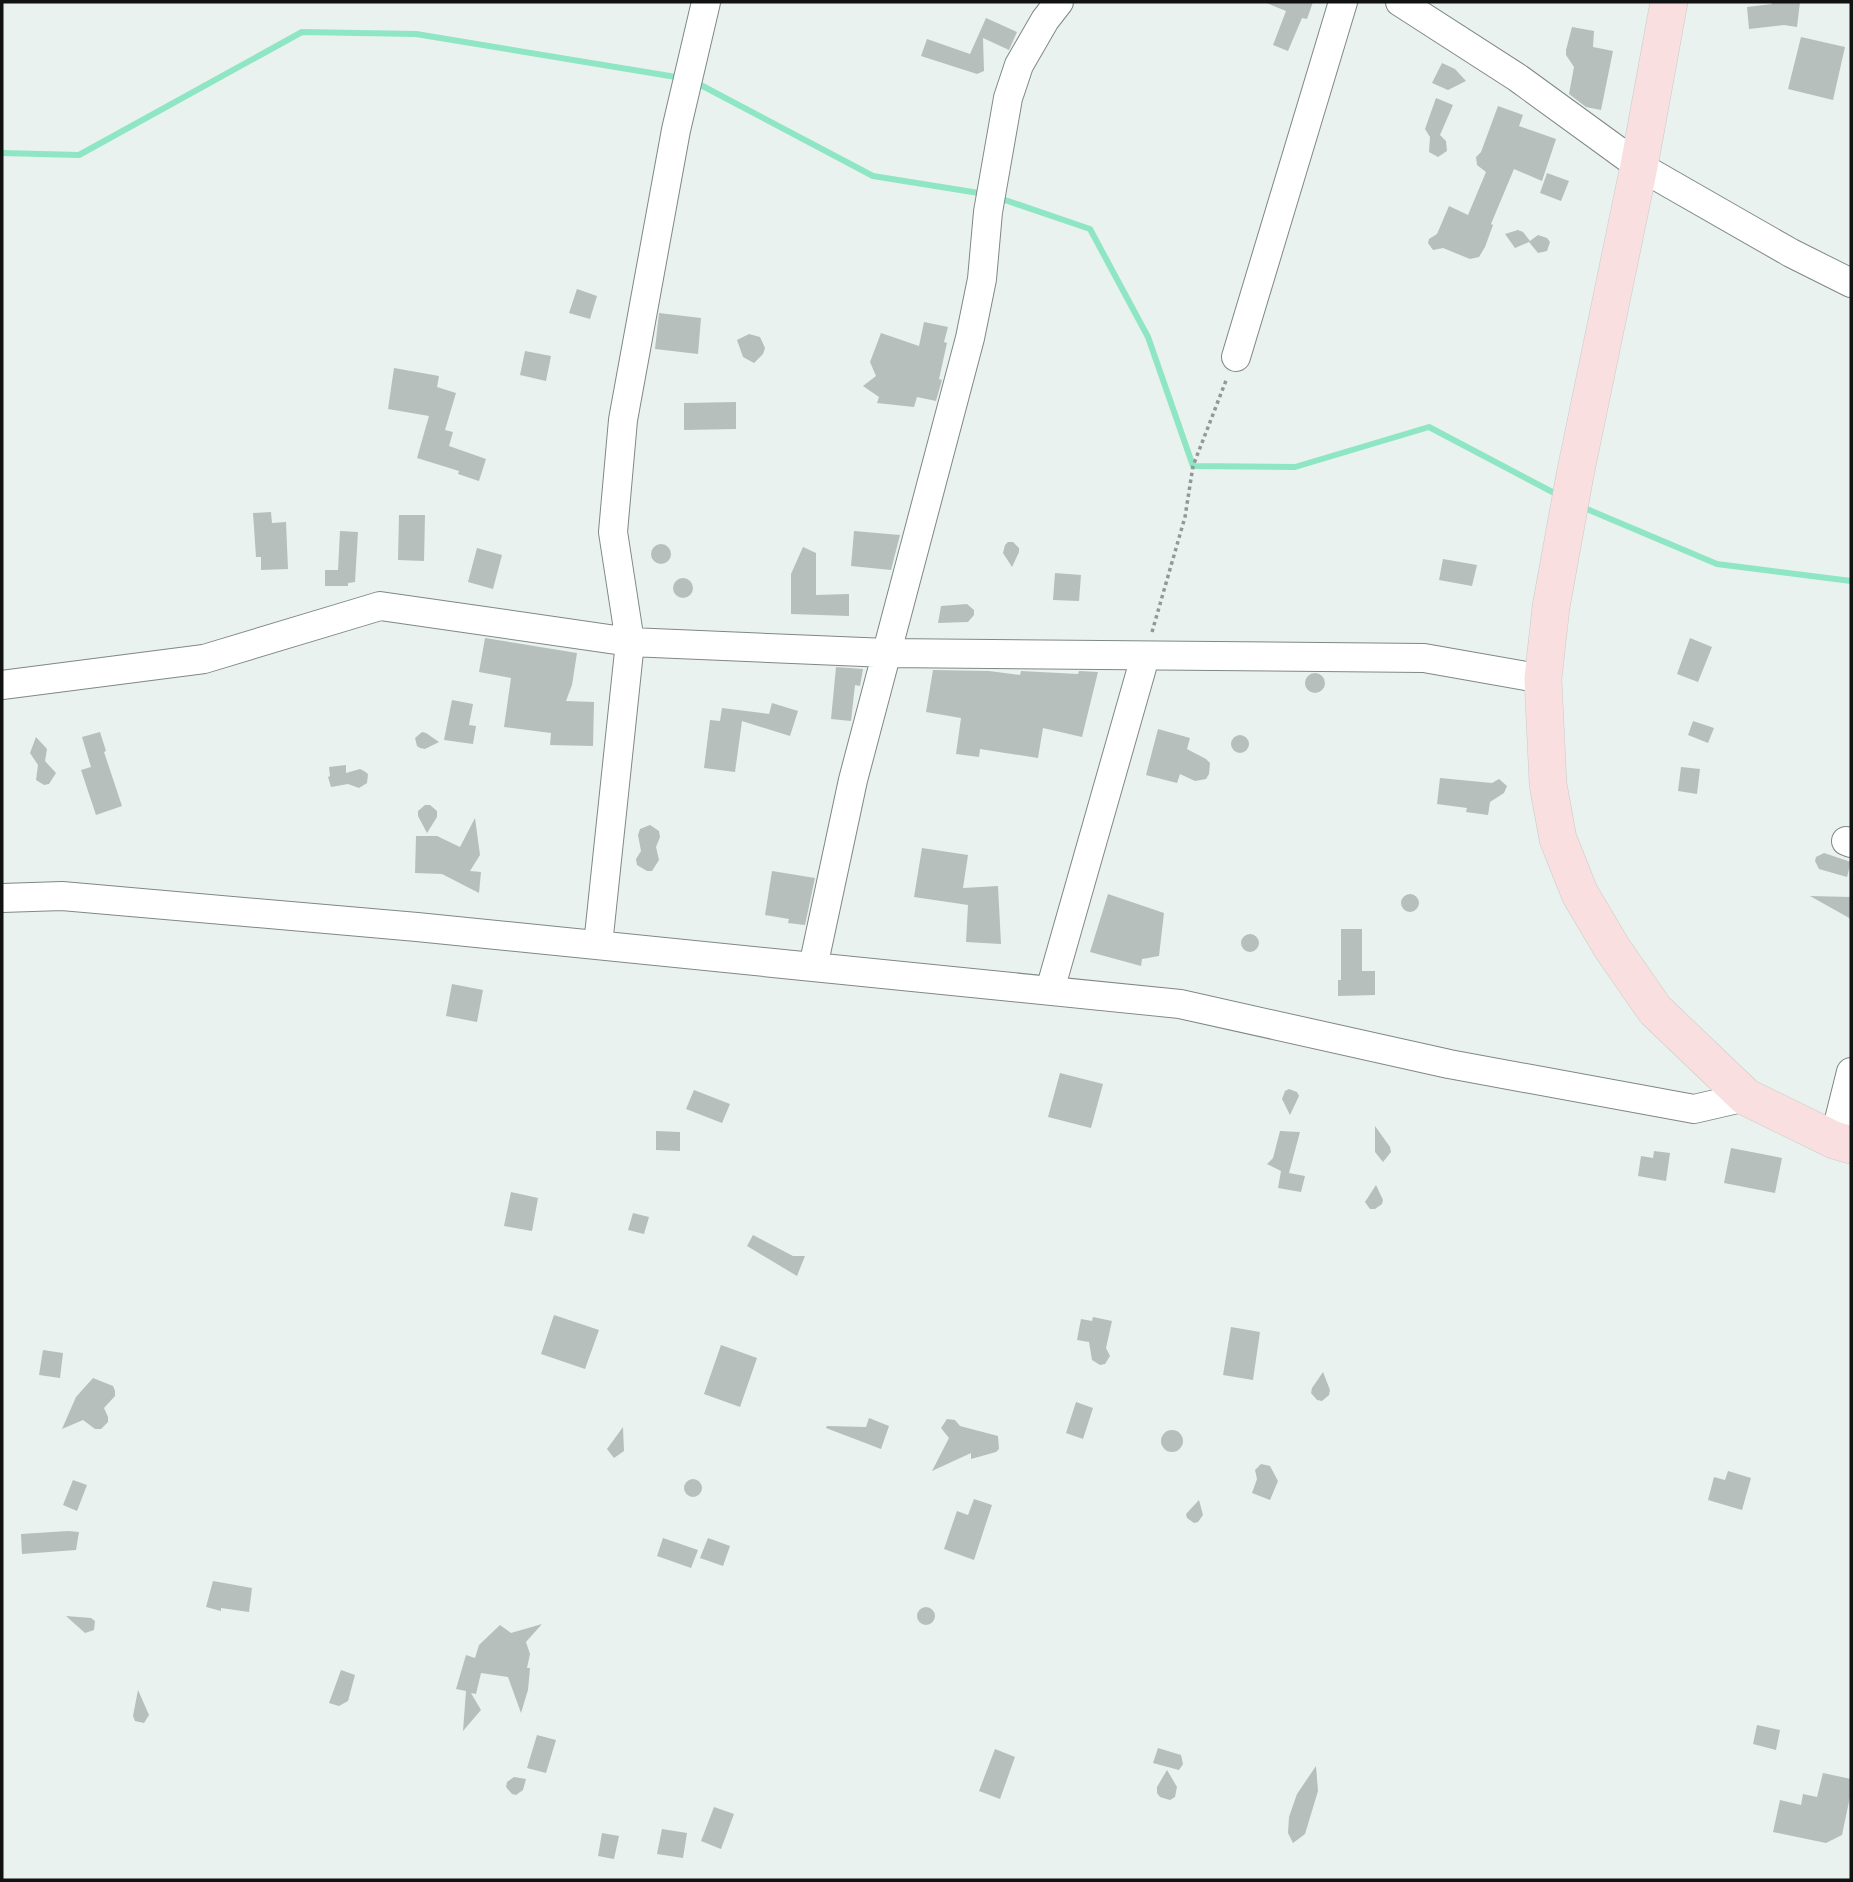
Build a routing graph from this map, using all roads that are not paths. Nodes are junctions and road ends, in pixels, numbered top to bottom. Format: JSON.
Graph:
{"nodes":[{"id":1,"x":706,"y":2,"type":"edge"},
{"id":2,"x":1059,"y":2,"type":"edge"},
{"id":3,"x":1343,"y":2,"type":"edge"},
{"id":4,"x":1400,"y":2,"type":"edge"},
{"id":5,"x":1669,"y":2,"type":"edge"},
{"id":6,"x":1639,"y":166,"type":"junction"},
{"id":7,"x":1851,"y":284,"type":"edge"},
{"id":8,"x":1236,"y":357,"type":"road end"},
{"id":9,"x":630,"y":642,"type":"junction"},
{"id":10,"x":887,"y":653,"type":"junction"},
{"id":11,"x":1145,"y":657,"type":"junction"},
{"id":12,"x":1544,"y":679,"type":"junction"},
{"id":13,"x":2,"y":685,"type":"edge"},
{"id":14,"x":2,"y":898,"type":"edge"},
{"id":15,"x":598,"y":945,"type":"junction"},
{"id":16,"x":813,"y":967,"type":"junction"},
{"id":17,"x":1050,"y":990,"type":"junction"},
{"id":18,"x":1851,"y":1072,"type":"edge"},
{"id":19,"x":1746,"y":1097,"type":"junction"},
{"id":20,"x":1843,"y":1143,"type":"edge"}],
"edges":[{"from":1,"to":9,"type":"street"},
{"from":2,"to":10,"type":"street"},
{"from":3,"to":8,"type":"street"},
{"from":4,"to":6,"type":"street"},
{"from":5,"to":6,"type":"main road"},
{"from":6,"to":7,"type":"street"},
{"from":6,"to":12,"type":"main road"},
{"from":9,"to":10,"type":"street"},
{"from":9,"to":13,"type":"street"},
{"from":9,"to":15,"type":"street"},
{"from":10,"to":11,"type":"street"},
{"from":10,"to":16,"type":"street"},
{"from":11,"to":12,"type":"street"},
{"from":11,"to":17,"type":"street"},
{"from":12,"to":19,"type":"main road"},
{"from":14,"to":15,"type":"street"},
{"from":15,"to":16,"type":"street"},
{"from":16,"to":17,"type":"street"},
{"from":17,"to":19,"type":"street"},
{"from":18,"to":20,"type":"street"},
{"from":19,"to":20,"type":"main road"}]}
